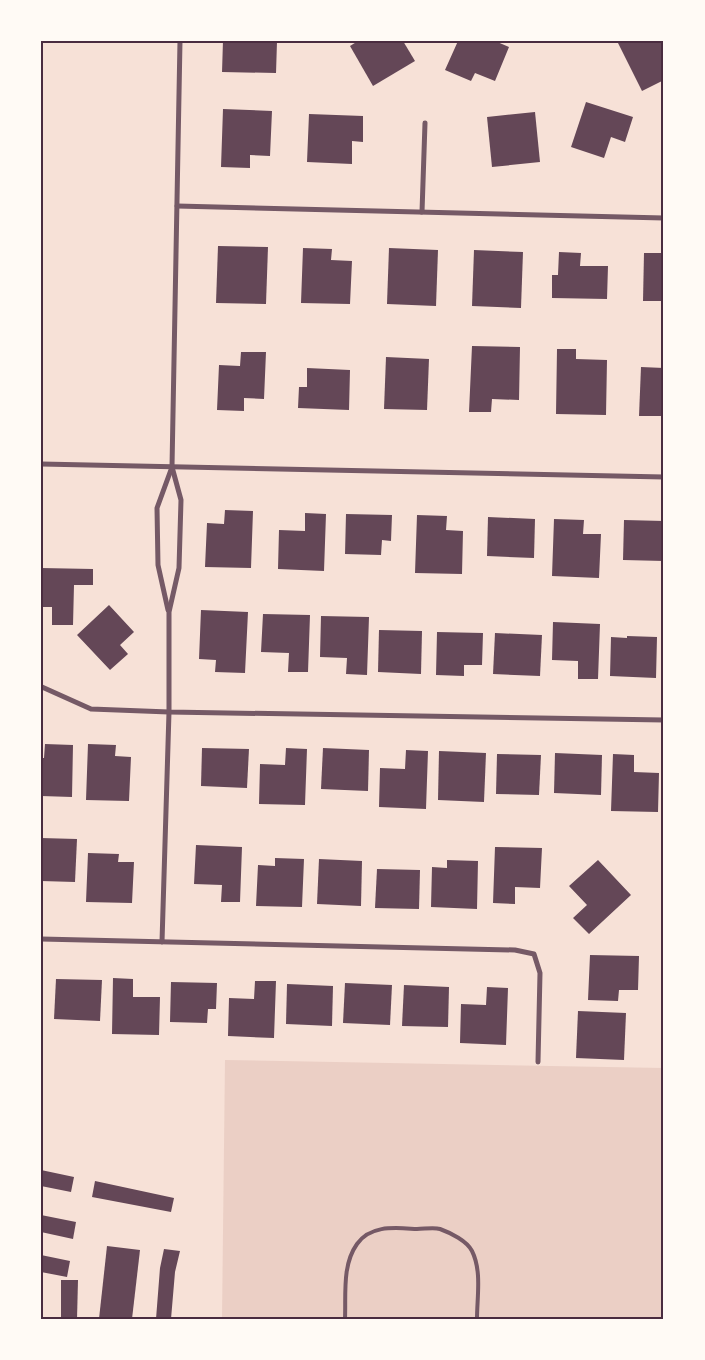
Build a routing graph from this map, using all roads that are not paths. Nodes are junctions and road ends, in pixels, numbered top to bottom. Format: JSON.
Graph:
{"nodes":[{"id":1,"x":180,"y":41,"type":"edge"},
{"id":2,"x":425,"y":123,"type":"dead end"},
{"id":3,"x":177,"y":206,"type":"junction"},
{"id":4,"x":422,"y":212,"type":"junction"},
{"id":5,"x":664,"y":218,"type":"edge"},
{"id":6,"x":41,"y":464,"type":"edge"},
{"id":7,"x":172,"y":466,"type":"junction"},
{"id":8,"x":664,"y":477,"type":"edge"},
{"id":9,"x":169,"y":612,"type":"junction"},
{"id":10,"x":42,"y":687,"type":"edge"},
{"id":11,"x":169,"y":712,"type":"junction"},
{"id":12,"x":664,"y":720,"type":"edge"},
{"id":13,"x":41,"y":939,"type":"edge"},
{"id":14,"x":162,"y":942,"type":"junction"},
{"id":15,"x":538,"y":1062,"type":"dead end"},
{"id":16,"x":345,"y":1319,"type":"edge"},
{"id":17,"x":477,"y":1319,"type":"edge"}],
"edges":[{"from":1,"to":3,"type":"street"},
{"from":2,"to":4,"type":"street"},
{"from":3,"to":4,"type":"street"},
{"from":3,"to":7,"type":"street"},
{"from":4,"to":5,"type":"street"},
{"from":6,"to":7,"type":"street"},
{"from":7,"to":8,"type":"street"},
{"from":7,"to":9,"type":"street"},
{"from":7,"to":9,"type":"street"},
{"from":9,"to":11,"type":"street"},
{"from":10,"to":11,"type":"street"},
{"from":11,"to":12,"type":"street"},
{"from":11,"to":14,"type":"street"},
{"from":13,"to":14,"type":"street"},
{"from":14,"to":15,"type":"street"},
{"from":16,"to":17,"type":"lane"}]}
